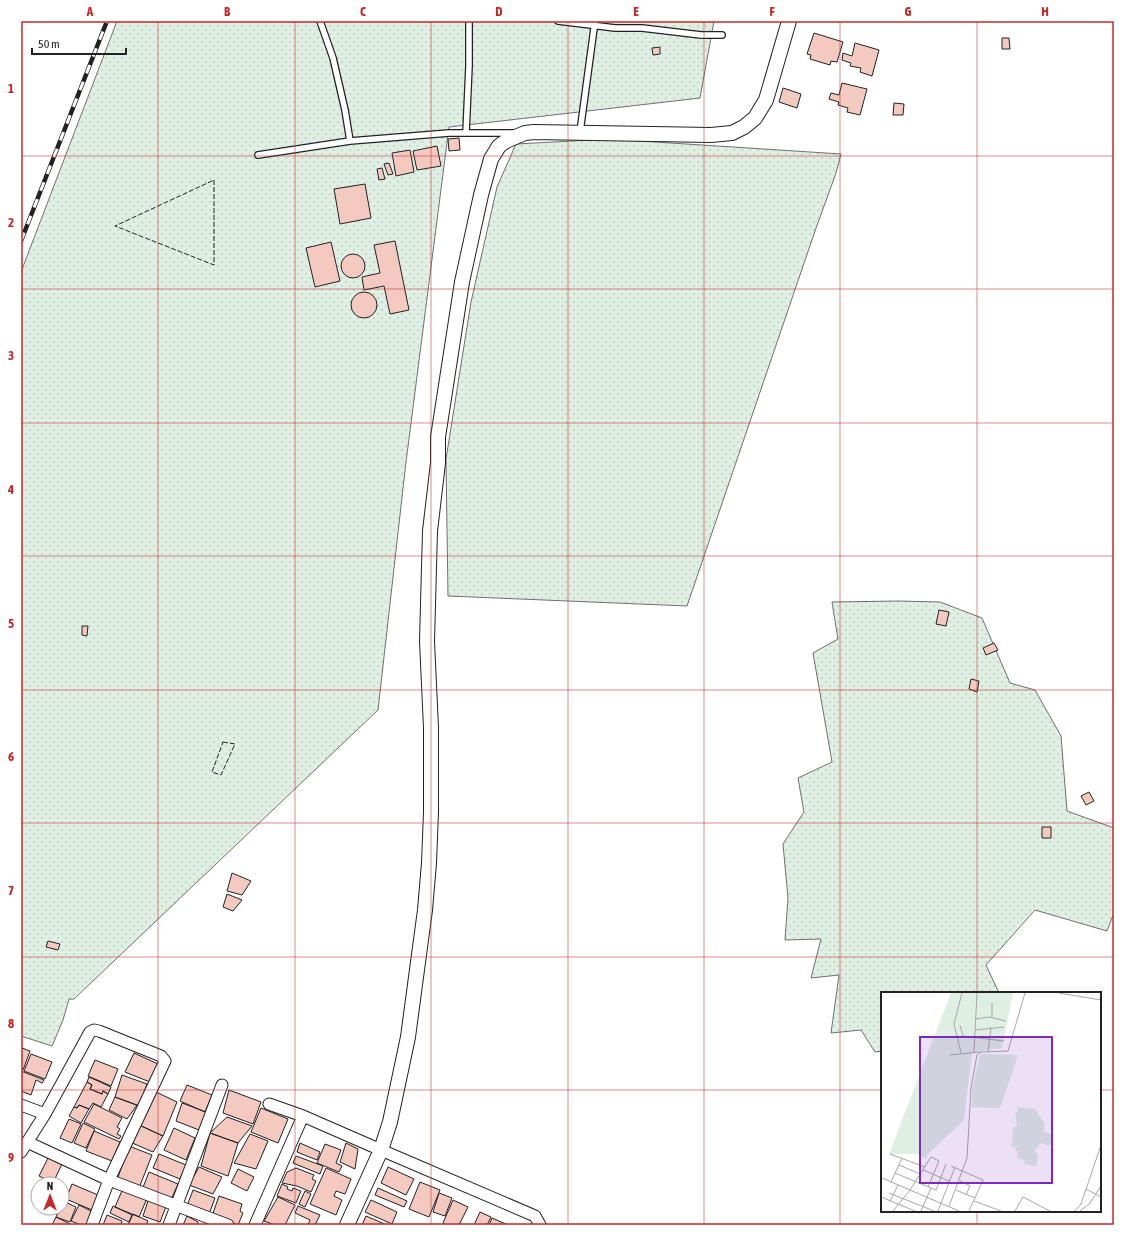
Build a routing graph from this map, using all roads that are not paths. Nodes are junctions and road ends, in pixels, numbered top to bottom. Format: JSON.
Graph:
{"nodes":[{"id":1,"x":320,"y":21,"type":"edge"},
{"id":2,"x":469,"y":21,"type":"edge"},
{"id":3,"x":558,"y":21,"type":"edge"},
{"id":4,"x":788,"y":21,"type":"edge"},
{"id":5,"x":595,"y":24,"type":"edge"},
{"id":6,"x":722,"y":35,"type":"dead end"},
{"id":7,"x":466,"y":133,"type":"junction"},
{"id":8,"x":525,"y":133,"type":"junction"},
{"id":9,"x":580,"y":133,"type":"junction"},
{"id":10,"x":350,"y":141,"type":"junction"},
{"id":11,"x":258,"y":156,"type":"dead end"},
{"id":12,"x":222,"y":1085,"type":"dead end"},
{"id":13,"x":269,"y":1104,"type":"dead end"},
{"id":14,"x":21,"y":1105,"type":"edge"},
{"id":15,"x":45,"y":1114,"type":"junction"},
{"id":16,"x":304,"y":1116,"type":"junction"},
{"id":17,"x":24,"y":1147,"type":"edge"},
{"id":18,"x":381,"y":1150,"type":"junction"},
{"id":19,"x":109,"y":1180,"type":"junction"},
{"id":20,"x":176,"y":1206,"type":"junction"},
{"id":21,"x":92,"y":1225,"type":"edge"},
{"id":22,"x":169,"y":1225,"type":"edge"},
{"id":23,"x":228,"y":1225,"type":"edge"},
{"id":24,"x":255,"y":1225,"type":"edge"},
{"id":25,"x":347,"y":1225,"type":"edge"},
{"id":26,"x":540,"y":1225,"type":"edge"}],
"edges":[{"from":1,"to":10,"type":"lane"},
{"from":2,"to":7,"type":"lane"},
{"from":3,"to":5,"type":"lane"},
{"from":4,"to":9,"type":"street"},
{"from":5,"to":6,"type":"lane"},
{"from":5,"to":9,"type":"lane"},
{"from":7,"to":8,"type":"lane"},
{"from":7,"to":10,"type":"lane"},
{"from":8,"to":9,"type":"street"},
{"from":8,"to":18,"type":"street"},
{"from":10,"to":11,"type":"lane"},
{"from":12,"to":20,"type":"street"},
{"from":13,"to":16,"type":"street"},
{"from":14,"to":15,"type":"street"},
{"from":15,"to":17,"type":"street"},
{"from":15,"to":19,"type":"street"},
{"from":16,"to":18,"type":"street"},
{"from":16,"to":24,"type":"street"},
{"from":17,"to":19,"type":"street"},
{"from":18,"to":25,"type":"street"},
{"from":18,"to":26,"type":"street"},
{"from":19,"to":20,"type":"street"},
{"from":19,"to":21,"type":"street"},
{"from":20,"to":22,"type":"street"},
{"from":20,"to":23,"type":"street"}]}
